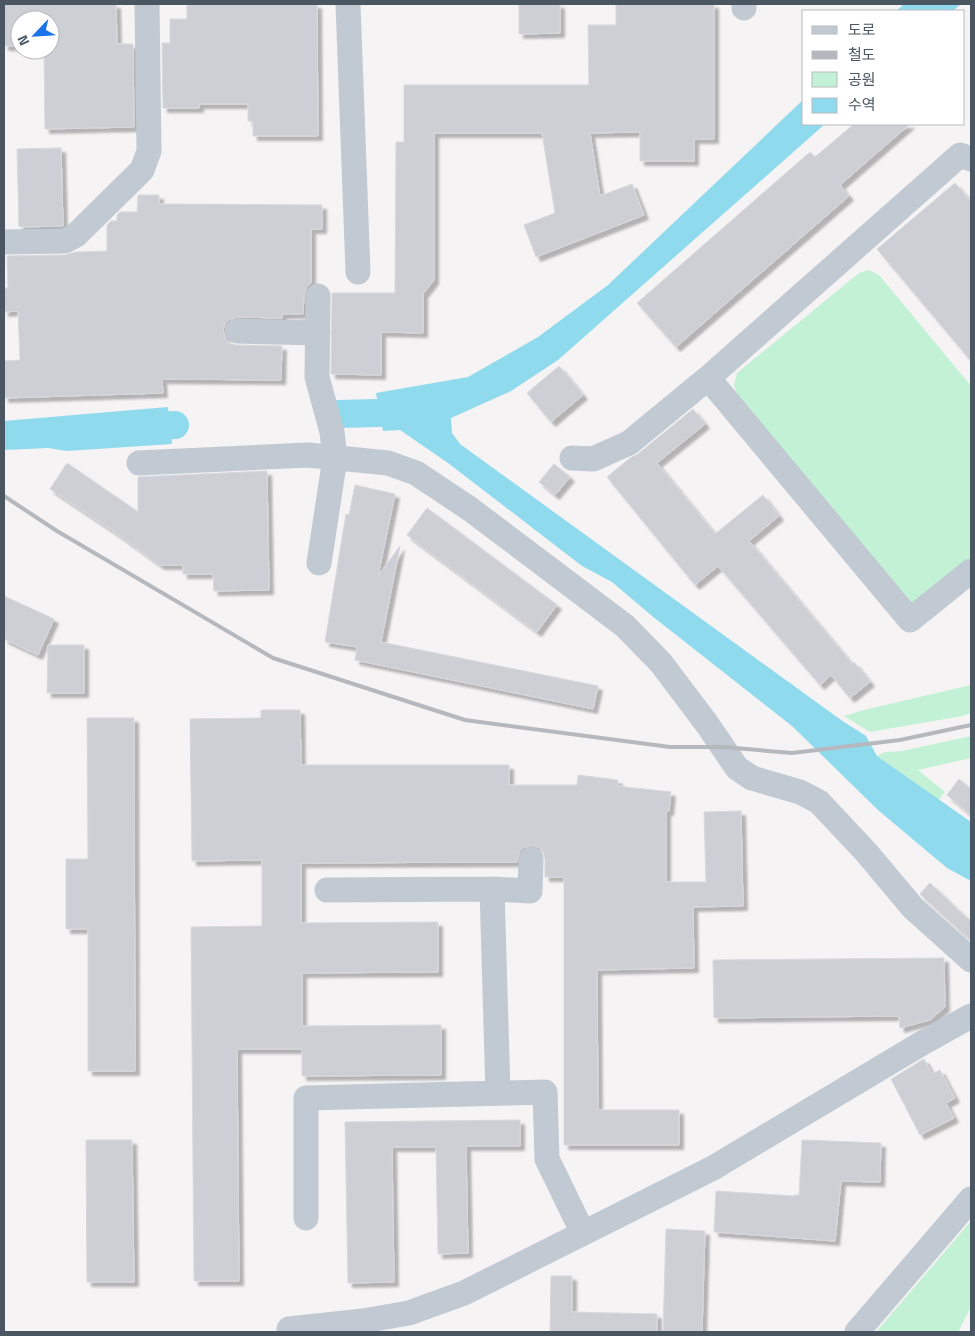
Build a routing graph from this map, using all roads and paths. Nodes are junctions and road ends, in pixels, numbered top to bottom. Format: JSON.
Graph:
{"nodes":[{"id":1,"x":147,"y":4,"type":"edge"},
{"id":2,"x":348,"y":4,"type":"edge"},
{"id":3,"x":971,"y":159,"type":"edge"},
{"id":4,"x":4,"y":242,"type":"edge"},
{"id":5,"x":358,"y":272,"type":"dead end"},
{"id":6,"x":318,"y":296,"type":"dead end"},
{"id":7,"x":237,"y":331,"type":"dead end"},
{"id":8,"x":318,"y":333,"type":"junction"},
{"id":9,"x":708,"y":378,"type":"junction"},
{"id":10,"x":335,"y":458,"type":"junction"},
{"id":11,"x":572,"y":458,"type":"dead end"},
{"id":12,"x":139,"y":463,"type":"dead end"},
{"id":13,"x":319,"y":563,"type":"dead end"},
{"id":14,"x":971,"y":571,"type":"edge"},
{"id":15,"x":531,"y":859,"type":"dead end"},
{"id":16,"x":327,"y":890,"type":"dead end"},
{"id":17,"x":492,"y":890,"type":"junction"},
{"id":18,"x":971,"y":960,"type":"edge"},
{"id":19,"x":971,"y":1016,"type":"edge"},
{"id":20,"x":498,"y":1093,"type":"junction"},
{"id":21,"x":971,"y":1199,"type":"edge"},
{"id":22,"x":306,"y":1218,"type":"dead end"},
{"id":23,"x":583,"y":1233,"type":"junction"},
{"id":24,"x":332,"y":1328,"type":"edge"},
{"id":25,"x":289,"y":1329,"type":"dead end"},
{"id":26,"x":857,"y":1332,"type":"edge"}],
"edges":[{"from":1,"to":4,"type":"street"},
{"from":2,"to":5,"type":"street"},
{"from":3,"to":9,"type":"street"},
{"from":6,"to":8,"type":"street"},
{"from":7,"to":8,"type":"street"},
{"from":8,"to":10,"type":"street"},
{"from":9,"to":11,"type":"street"},
{"from":9,"to":14,"type":"street"},
{"from":10,"to":12,"type":"street"},
{"from":10,"to":13,"type":"street"},
{"from":10,"to":18,"type":"street"},
{"from":15,"to":17,"type":"street"},
{"from":16,"to":17,"type":"street"},
{"from":17,"to":20,"type":"street"},
{"from":19,"to":23,"type":"street"},
{"from":20,"to":22,"type":"street"},
{"from":20,"to":23,"type":"street"},
{"from":21,"to":26,"type":"street"},
{"from":23,"to":24,"type":"street"},
{"from":24,"to":25,"type":"street"}]}
